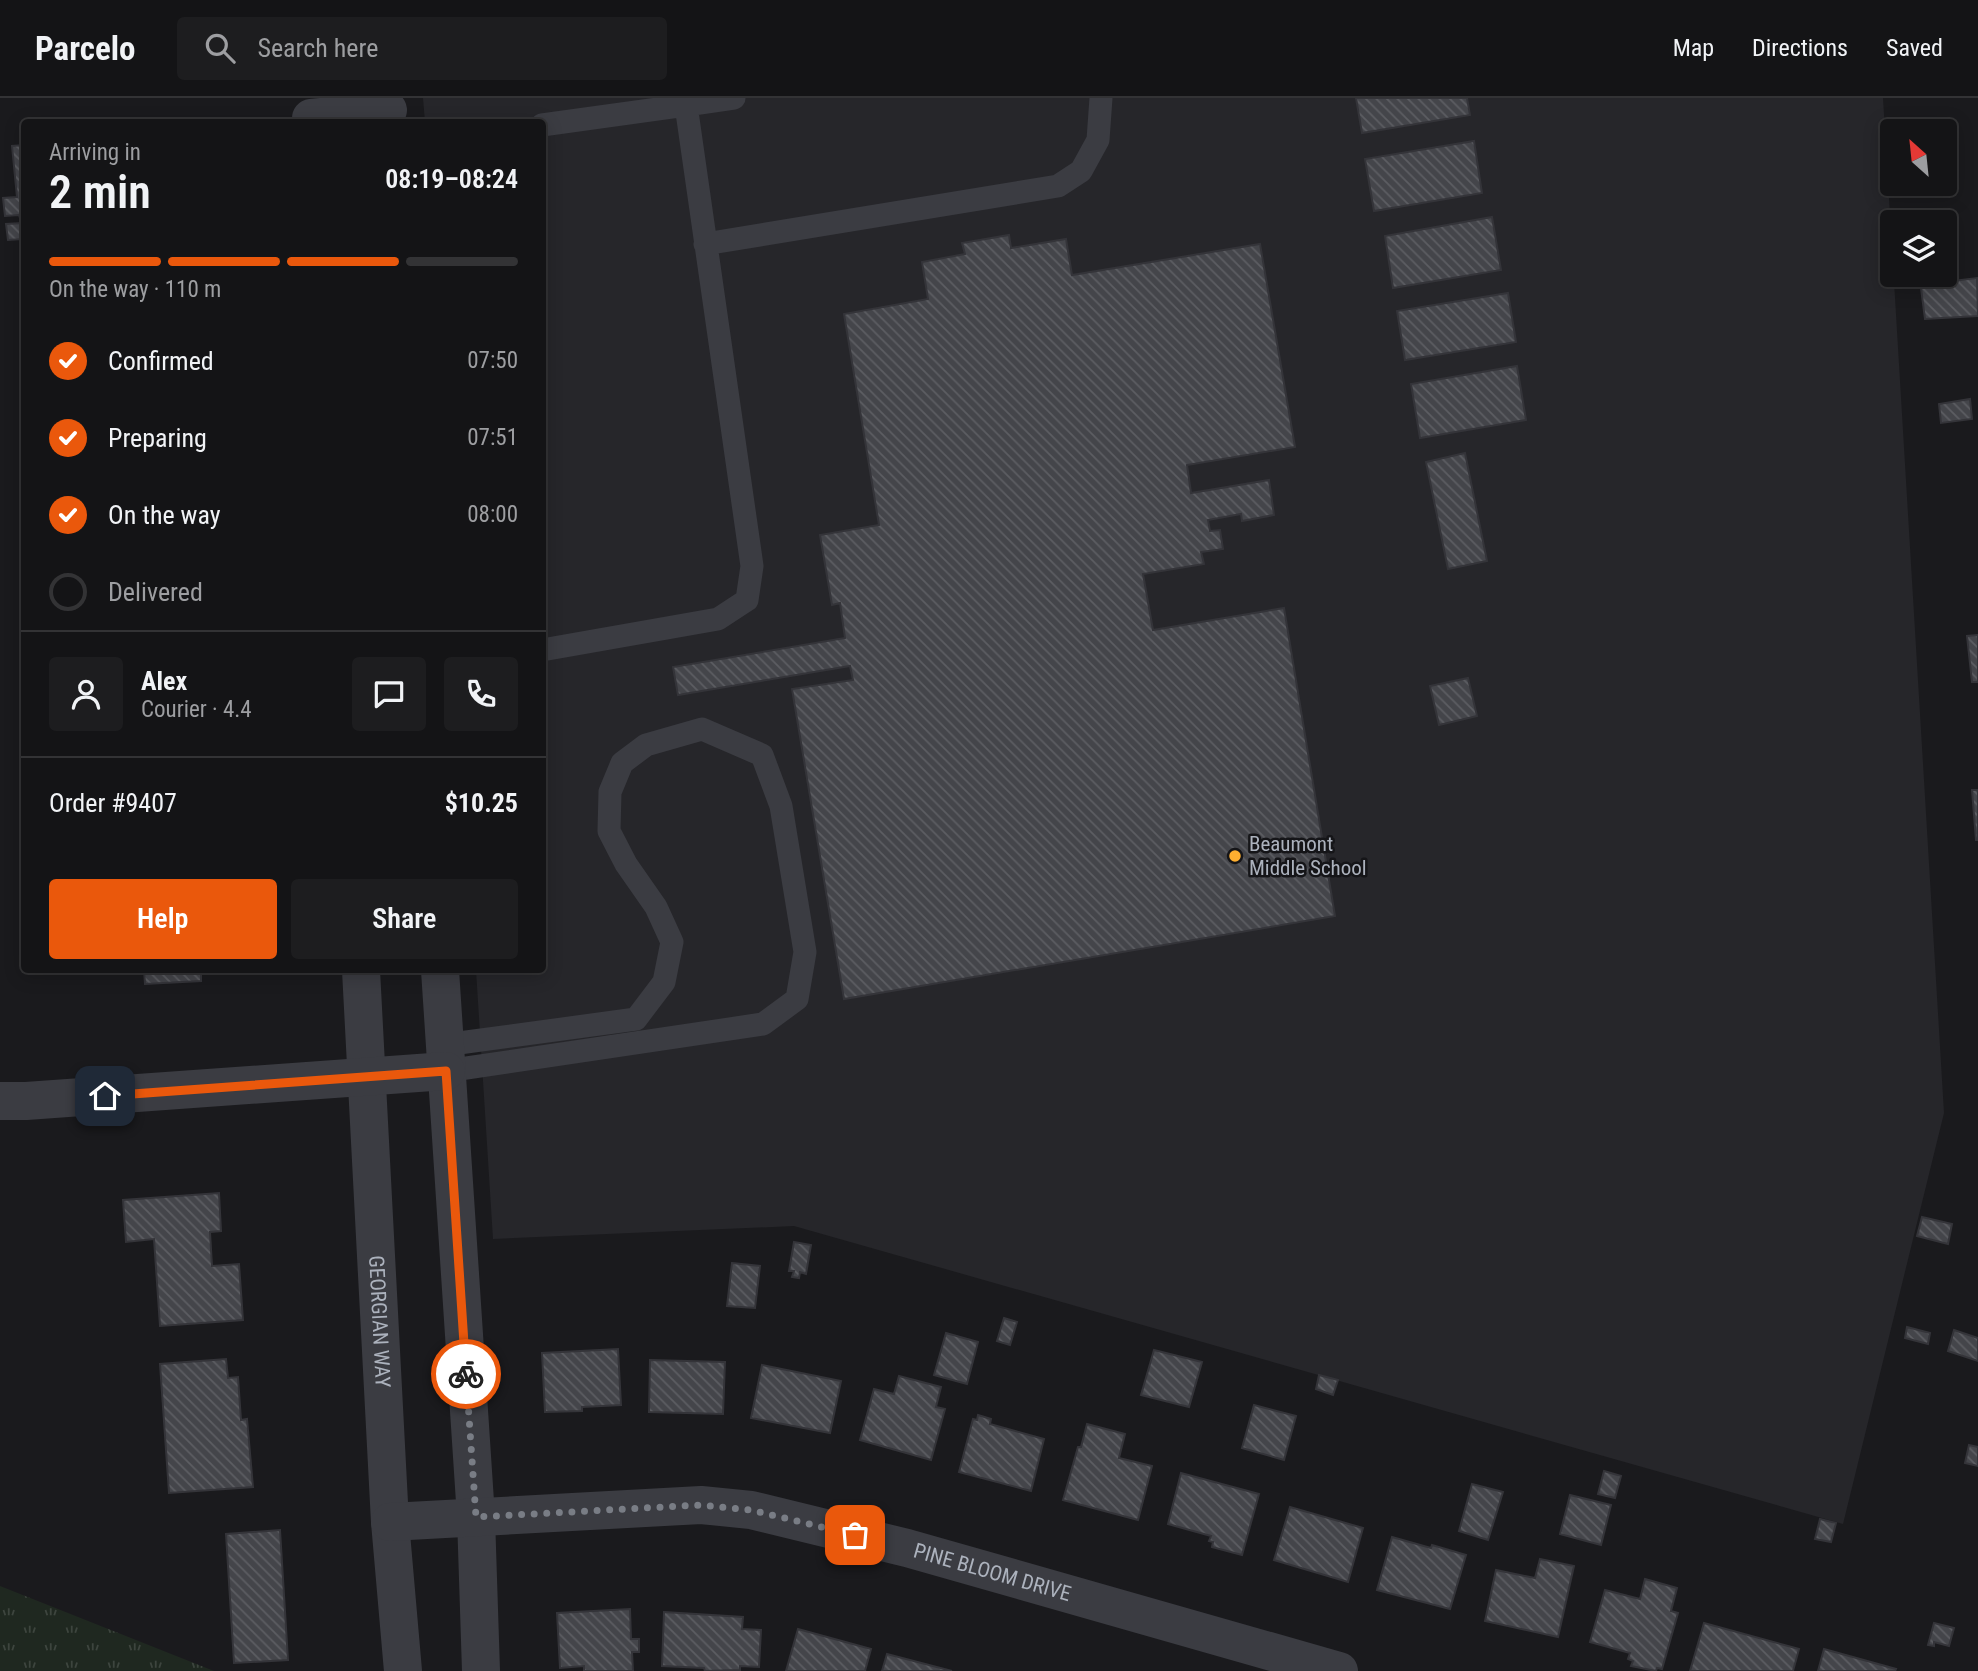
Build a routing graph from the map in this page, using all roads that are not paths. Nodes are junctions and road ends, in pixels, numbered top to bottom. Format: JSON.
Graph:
{"nodes":[{"id":1,"x":734,"y":98,"type":"edge"},
{"id":2,"x":1101,"y":98,"type":"edge"},
{"id":3,"x":686,"y":105,"type":"junction"},
{"id":4,"x":388,"y":110,"type":"edge"},
{"id":5,"x":310,"y":113,"type":"edge"},
{"id":6,"x":546,"y":124,"type":"edge"},
{"id":7,"x":705,"y":244,"type":"junction"},
{"id":8,"x":546,"y":649,"type":"edge"},
{"id":9,"x":360,"y":973,"type":"edge"},
{"id":10,"x":440,"y":973,"type":"edge"},
{"id":11,"x":445,"y":1058,"type":"junction"},
{"id":12,"x":367,"y":1078,"type":"junction"},
{"id":13,"x":0,"y":1101,"type":"edge"},
{"id":14,"x":476,"y":1517,"type":"junction"},
{"id":15,"x":390,"y":1522,"type":"junction"},
{"id":16,"x":403,"y":1671,"type":"edge"},
{"id":17,"x":481,"y":1671,"type":"edge"},
{"id":18,"x":1339,"y":1671,"type":"edge"}],
"edges":[{"from":1,"to":3,"type":"lane"},
{"from":2,"to":7,"type":"lane"},
{"from":3,"to":6,"type":"lane"},
{"from":3,"to":7,"type":"lane"},
{"from":4,"to":5,"type":"street"},
{"from":7,"to":8,"type":"lane"},
{"from":9,"to":12,"type":"street","name":"GEORGIAN WAY"},
{"from":10,"to":11,"type":"street"},
{"from":11,"to":11,"type":"lane"},
{"from":11,"to":12,"type":"street"},
{"from":11,"to":14,"type":"street"},
{"from":12,"to":13,"type":"street"},
{"from":12,"to":15,"type":"street","name":"GEORGIAN WAY"},
{"from":14,"to":15,"type":"street","name":"PINE BLOOM DRIVE"},
{"from":14,"to":17,"type":"street"},
{"from":14,"to":18,"type":"street","name":"PINE BLOOM DRIVE"},
{"from":15,"to":16,"type":"street","name":"GEORGIAN WAY"}]}
